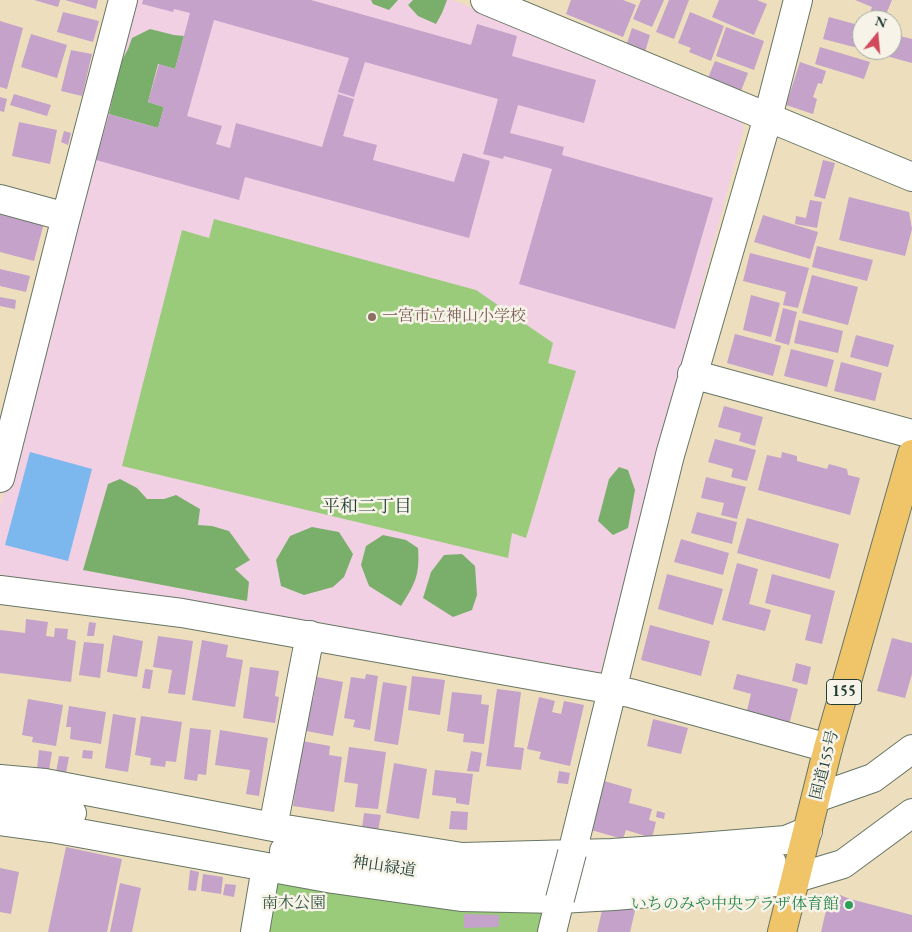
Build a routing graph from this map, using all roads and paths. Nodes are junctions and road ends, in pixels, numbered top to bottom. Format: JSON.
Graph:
{"nodes":[{"id":1,"x":123,"y":0,"type":"edge"},
{"id":2,"x":485,"y":0,"type":"edge"},
{"id":3,"x":798,"y":0,"type":"edge"},
{"id":4,"x":768,"y":116,"type":"junction"},
{"id":5,"x":912,"y":177,"type":"edge"},
{"id":6,"x":0,"y":199,"type":"edge"},
{"id":7,"x":66,"y":217,"type":"junction"},
{"id":8,"x":692,"y":374,"type":"junction"},
{"id":9,"x":912,"y":434,"type":"edge"},
{"id":10,"x":912,"y":454,"type":"edge"},
{"id":11,"x":0,"y":478,"type":"edge"},
{"id":12,"x":0,"y":590,"type":"edge"},
{"id":13,"x":310,"y":636,"type":"junction"},
{"id":14,"x":612,"y":690,"type":"junction"},
{"id":15,"x":828,"y":748,"type":"junction"},
{"id":16,"x":912,"y":749,"type":"edge"},
{"id":17,"x":0,"y":779,"type":"edge"},
{"id":18,"x":816,"y":798,"type":"junction"},
{"id":19,"x":0,"y":800,"type":"edge"},
{"id":20,"x":912,"y":813,"type":"edge"},
{"id":21,"x":0,"y":821,"type":"edge"},
{"id":22,"x":273,"y":827,"type":"junction"},
{"id":23,"x":808,"y":831,"type":"junction"},
{"id":24,"x":572,"y":853,"type":"junction"},
{"id":25,"x":772,"y":863,"type":"dead end"},
{"id":26,"x":266,"y":867,"type":"junction"},
{"id":27,"x":796,"y":878,"type":"junction"},
{"id":28,"x":560,"y":899,"type":"junction"},
{"id":29,"x":255,"y":932,"type":"edge"},
{"id":30,"x":552,"y":932,"type":"edge"},
{"id":31,"x":782,"y":932,"type":"edge"}],
"edges":[{"from":1,"to":7,"type":"street"},
{"from":2,"to":4,"type":"street"},
{"from":3,"to":4,"type":"street"},
{"from":4,"to":5,"type":"street"},
{"from":4,"to":8,"type":"street"},
{"from":6,"to":7,"type":"street"},
{"from":7,"to":11,"type":"street"},
{"from":8,"to":9,"type":"street"},
{"from":8,"to":14,"type":"street"},
{"from":10,"to":15,"type":"highway","name":"国道155号","number":"155"},
{"from":12,"to":13,"type":"street"},
{"from":13,"to":14,"type":"street"},
{"from":13,"to":22,"type":"street"},
{"from":14,"to":15,"type":"street"},
{"from":14,"to":24,"type":"street"},
{"from":15,"to":18,"type":"highway","name":"国道155号","number":"155"},
{"from":16,"to":18,"type":"street"},
{"from":17,"to":22,"type":"street"},
{"from":18,"to":23,"type":"highway","name":"国道155号","number":"155"},
{"from":19,"to":25,"type":"street","name":"神山緑道"},
{"from":20,"to":27,"type":"street"},
{"from":21,"to":26,"type":"street"},
{"from":22,"to":24,"type":"street"},
{"from":23,"to":24,"type":"street"},
{"from":23,"to":27,"type":"highway","name":"国道155号","number":"155"},
{"from":24,"to":28,"type":"street","bridge":true},
{"from":26,"to":28,"type":"street"},
{"from":26,"to":29,"type":"street"},
{"from":27,"to":28,"type":"street"},
{"from":27,"to":31,"type":"highway","name":"国道155号","number":"155"},
{"from":28,"to":30,"type":"street"}]}
